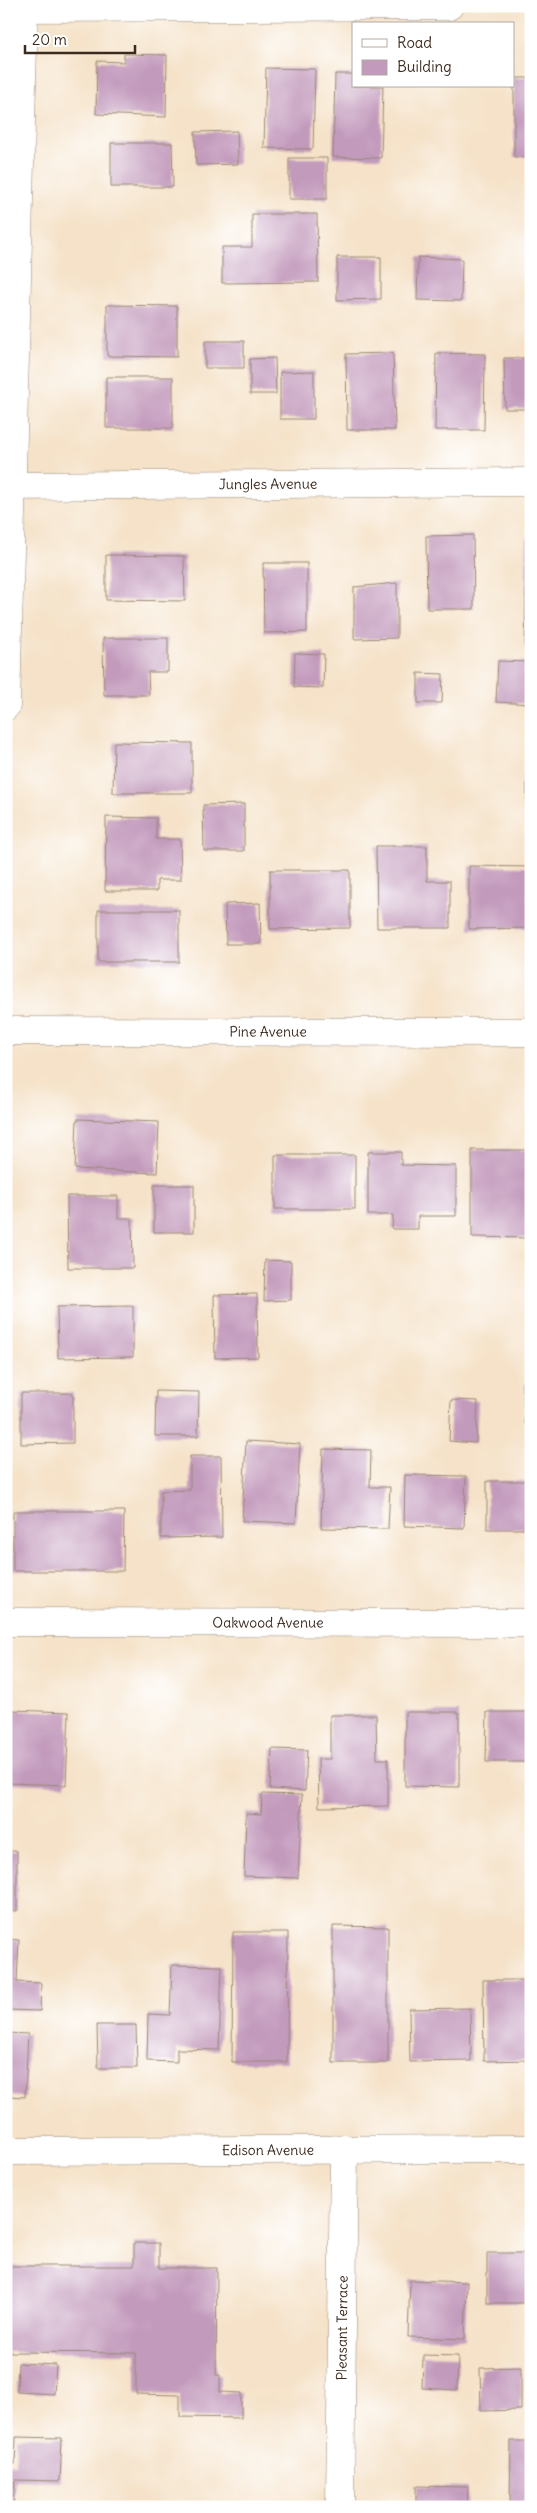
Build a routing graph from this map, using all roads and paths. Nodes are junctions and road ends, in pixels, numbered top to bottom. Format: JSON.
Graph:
{"nodes":[{"id":1,"x":449,"y":6,"type":"edge"},
{"id":2,"x":24,"y":7,"type":"edge"},
{"id":3,"x":531,"y":482,"type":"edge"},
{"id":4,"x":8,"y":486,"type":"edge"},
{"id":5,"x":6,"y":706,"type":"edge"},
{"id":6,"x":6,"y":1031,"type":"edge"},
{"id":7,"x":531,"y":1032,"type":"edge"},
{"id":8,"x":6,"y":1622,"type":"edge"},
{"id":9,"x":531,"y":1623,"type":"edge"},
{"id":10,"x":344,"y":2149,"type":"junction"},
{"id":11,"x":531,"y":2149,"type":"edge"},
{"id":12,"x":6,"y":2151,"type":"edge"},
{"id":13,"x":340,"y":2507,"type":"edge"}],
"edges":[{"from":1,"to":2,"type":"street"},
{"from":2,"to":4,"type":"street"},
{"from":3,"to":4,"type":"street","name":"Jungles Avenue"},
{"from":4,"to":5,"type":"street"},
{"from":6,"to":7,"type":"street","name":"Pine Avenue"},
{"from":8,"to":9,"type":"street","name":"Oakwood Avenue"},
{"from":10,"to":11,"type":"street","name":"Edison Avenue"},
{"from":10,"to":12,"type":"street","name":"Edison Avenue"},
{"from":10,"to":13,"type":"street","name":"Pleasant Terrace"}]}
